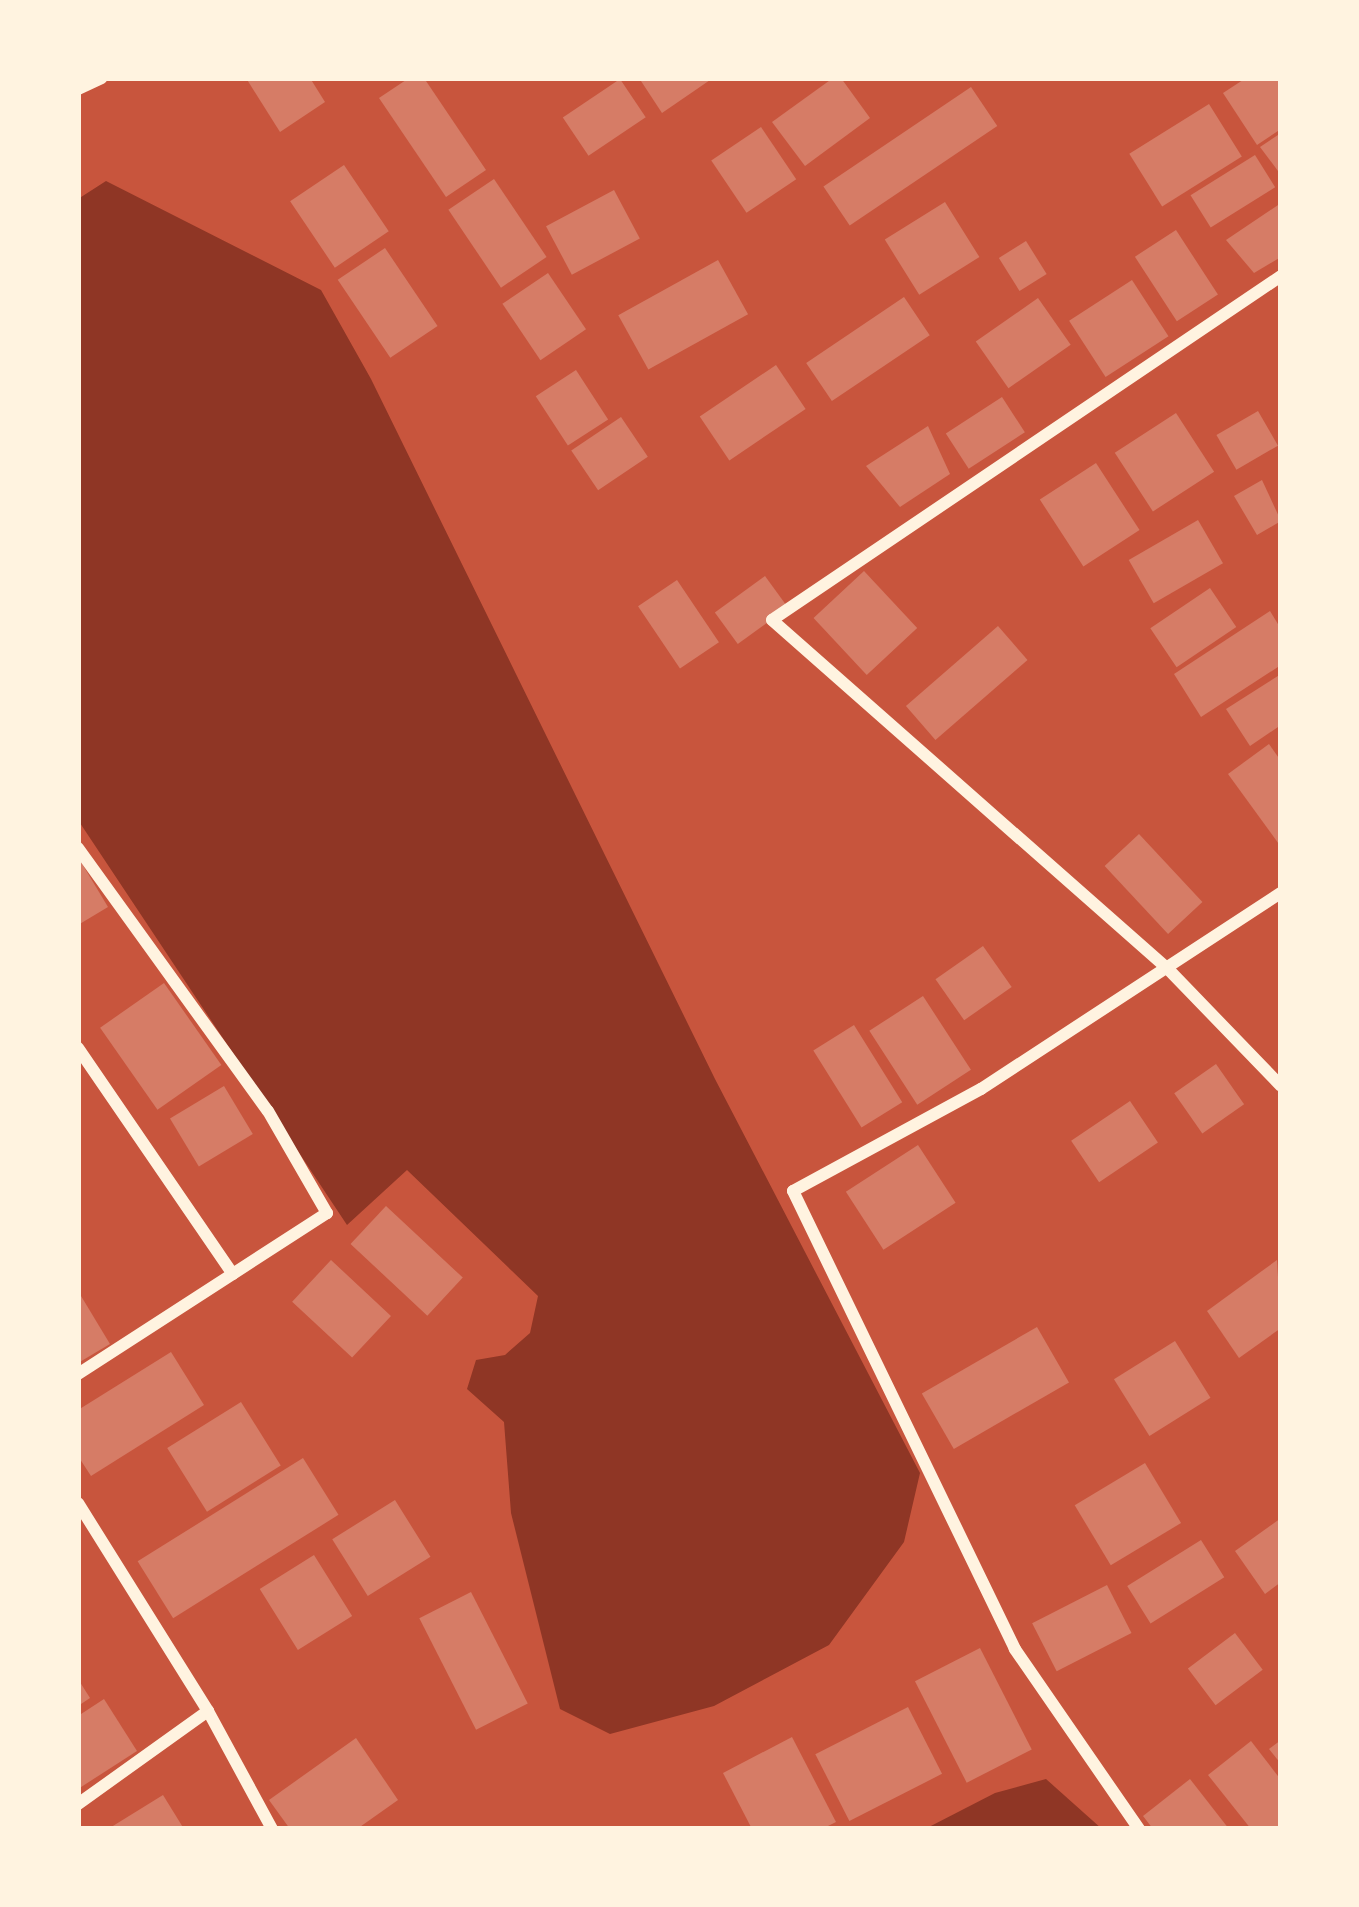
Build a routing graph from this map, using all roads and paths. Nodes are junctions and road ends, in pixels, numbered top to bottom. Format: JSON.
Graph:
{"nodes":[{"id":1,"x":103,"y":78,"type":"edge"},
{"id":2,"x":78,"y":89,"type":"edge"},
{"id":3,"x":1281,"y":276,"type":"edge"},
{"id":4,"x":78,"y":848,"type":"edge"},
{"id":5,"x":1281,"y":893,"type":"edge"},
{"id":6,"x":1168,"y":970,"type":"junction"},
{"id":7,"x":78,"y":1048,"type":"edge"},
{"id":8,"x":1281,"y":1086,"type":"edge"},
{"id":9,"x":233,"y":1274,"type":"junction"},
{"id":10,"x":78,"y":1374,"type":"edge"},
{"id":11,"x":78,"y":1503,"type":"edge"},
{"id":12,"x":208,"y":1711,"type":"junction"},
{"id":13,"x":78,"y":1804,"type":"edge"},
{"id":14,"x":272,"y":1829,"type":"edge"},
{"id":15,"x":1139,"y":1829,"type":"edge"}],
"edges":[{"from":1,"to":2,"type":"street"},
{"from":3,"to":6,"type":"street"},
{"from":4,"to":9,"type":"street"},
{"from":5,"to":6,"type":"street"},
{"from":6,"to":8,"type":"street"},
{"from":6,"to":15,"type":"street"},
{"from":7,"to":9,"type":"street"},
{"from":9,"to":10,"type":"street"},
{"from":11,"to":12,"type":"street"},
{"from":12,"to":13,"type":"street"},
{"from":12,"to":14,"type":"street"}]}
